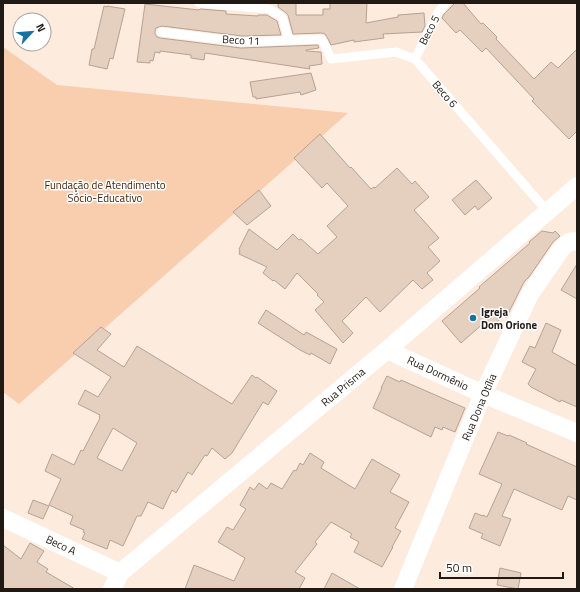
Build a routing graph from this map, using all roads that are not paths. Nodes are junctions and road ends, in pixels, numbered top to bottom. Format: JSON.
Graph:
{"nodes":[{"id":1,"x":199,"y":3,"type":"edge"},
{"id":2,"x":446,"y":3,"type":"edge"},
{"id":3,"x":161,"y":32,"type":"dead end"},
{"id":4,"x":322,"y":39,"type":"joint"},
{"id":5,"x":289,"y":40,"type":"junction"},
{"id":6,"x":414,"y":59,"type":"junction"},
{"id":7,"x":577,"y":186,"type":"edge"},
{"id":8,"x":547,"y":211,"type":"junction"},
{"id":9,"x":577,"y":241,"type":"edge"},
{"id":10,"x":387,"y":350,"type":"junction"},
{"id":11,"x":484,"y":394,"type":"junction"},
{"id":12,"x":577,"y":434,"type":"edge"},
{"id":13,"x":3,"y":518,"type":"edge"},
{"id":14,"x":120,"y":573,"type":"junction"},
{"id":15,"x":112,"y":589,"type":"edge"},
{"id":16,"x":403,"y":589,"type":"edge"}],
"edges":[{"from":1,"to":5,"type":"lane"},
{"from":2,"to":6,"type":"lane","name":"Beco 5"},
{"from":3,"to":5,"type":"lane","name":"Beco 11"},
{"from":4,"to":5,"type":"lane","name":"Beco 11"},
{"from":4,"to":6,"type":"lane","name":"Beco 6"},
{"from":6,"to":8,"type":"lane","name":"Beco 6"},
{"from":7,"to":8,"type":"street","name":"Rua Prisma"},
{"from":8,"to":10,"type":"street","name":"Rua Prisma"},
{"from":9,"to":11,"type":"street","name":"Rua Dona Otília"},
{"from":10,"to":11,"type":"street","name":"Rua Dormênio"},
{"from":10,"to":14,"type":"street","name":"Rua Prisma"},
{"from":11,"to":12,"type":"street","name":"Rua Dormênio"},
{"from":11,"to":16,"type":"street","name":"Rua Dona Otília"},
{"from":13,"to":14,"type":"street","name":"Beco A"},
{"from":14,"to":15,"type":"street","name":"Rua Prisma"}]}
